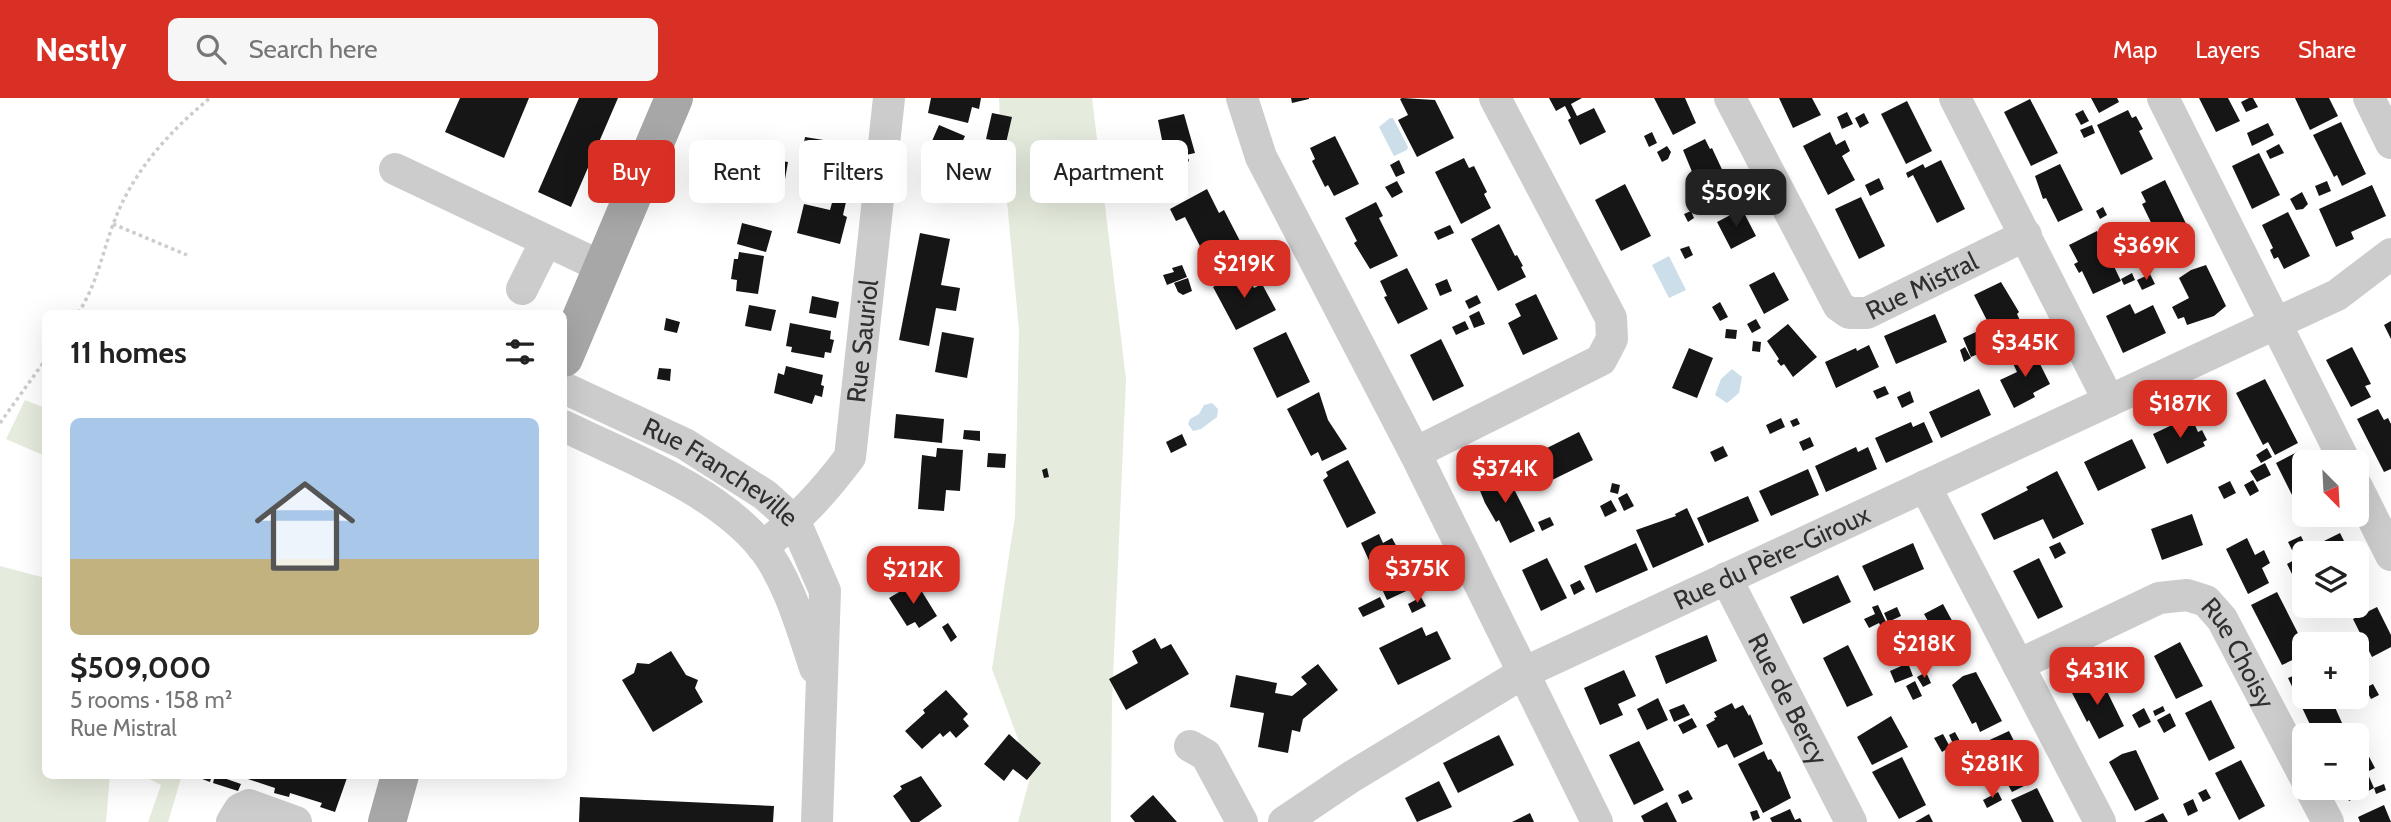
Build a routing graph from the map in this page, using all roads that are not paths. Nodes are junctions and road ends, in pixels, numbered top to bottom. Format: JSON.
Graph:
{"nodes":[{"id":1,"x":674,"y":98,"type":"edge"},
{"id":2,"x":889,"y":98,"type":"edge"},
{"id":3,"x":1242,"y":98,"type":"edge"},
{"id":4,"x":1495,"y":98,"type":"edge"},
{"id":5,"x":1730,"y":98,"type":"edge"},
{"id":6,"x":1955,"y":98,"type":"edge"},
{"id":7,"x":2163,"y":98,"type":"edge"},
{"id":8,"x":2369,"y":98,"type":"edge"},
{"id":9,"x":2391,"y":143,"type":"edge"},
{"id":10,"x":395,"y":169,"type":"dead end"},
{"id":11,"x":2026,"y":235,"type":"junction"},
{"id":12,"x":546,"y":240,"type":"junction"},
{"id":13,"x":2391,"y":254,"type":"edge"},
{"id":14,"x":602,"y":267,"type":"junction"},
{"id":15,"x":522,"y":289,"type":"dead end"},
{"id":16,"x":2276,"y":323,"type":"junction"},
{"id":17,"x":567,"y":351,"type":"edge"},
{"id":18,"x":567,"y":389,"type":"edge"},
{"id":19,"x":2109,"y":401,"type":"junction"},
{"id":20,"x":567,"y":427,"type":"edge"},
{"id":21,"x":2339,"y":450,"type":"edge"},
{"id":22,"x":1415,"y":453,"type":"junction"},
{"id":23,"x":1926,"y":486,"type":"junction"},
{"id":24,"x":2370,"y":513,"type":"edge"},
{"id":25,"x":795,"y":522,"type":"junction"},
{"id":26,"x":762,"y":547,"type":"junction"},
{"id":27,"x":2391,"y":555,"type":"edge"},
{"id":28,"x":1726,"y":578,"type":"junction"},
{"id":29,"x":2018,"y":665,"type":"junction"},
{"id":30,"x":1523,"y":673,"type":"junction"},
{"id":31,"x":822,"y":690,"type":"junction"},
{"id":32,"x":1190,"y":746,"type":"dead end"},
{"id":33,"x":2292,"y":752,"type":"edge"},
{"id":34,"x":399,"y":779,"type":"edge"},
{"id":35,"x":2316,"y":800,"type":"edge"},
{"id":36,"x":232,"y":822,"type":"edge"},
{"id":37,"x":296,"y":822,"type":"edge"},
{"id":38,"x":387,"y":822,"type":"edge"},
{"id":39,"x":817,"y":822,"type":"edge"},
{"id":40,"x":1242,"y":822,"type":"edge"},
{"id":41,"x":1284,"y":822,"type":"edge"},
{"id":42,"x":1597,"y":822,"type":"edge"},
{"id":43,"x":1851,"y":822,"type":"edge"},
{"id":44,"x":2100,"y":822,"type":"edge"},
{"id":45,"x":2328,"y":822,"type":"edge"}],
"edges":[{"from":1,"to":14,"type":"main road"},
{"from":2,"to":25,"type":"street","name":"Rue Sauriol"},
{"from":3,"to":22,"type":"street"},
{"from":4,"to":22,"type":"street"},
{"from":5,"to":11,"type":"street","name":"Rue Mistral"},
{"from":6,"to":11,"type":"street"},
{"from":7,"to":16,"type":"street"},
{"from":8,"to":9,"type":"street"},
{"from":10,"to":12,"type":"street"},
{"from":11,"to":19,"type":"street"},
{"from":12,"to":14,"type":"street"},
{"from":12,"to":15,"type":"street"},
{"from":13,"to":16,"type":"street","name":"Rue du Père-Giroux"},
{"from":14,"to":17,"type":"main road"},
{"from":16,"to":19,"type":"street","name":"Rue du Père-Giroux"},
{"from":16,"to":21,"type":"street"},
{"from":18,"to":25,"type":"street","name":"Rue Francheville"},
{"from":19,"to":23,"type":"street","name":"Rue du Père-Giroux"},
{"from":20,"to":26,"type":"street","name":"Rue Francheville"},
{"from":22,"to":30,"type":"street"},
{"from":23,"to":28,"type":"street","name":"Rue du Père-Giroux"},
{"from":23,"to":29,"type":"street"},
{"from":24,"to":27,"type":"street"},
{"from":25,"to":26,"type":"street","name":"Rue Sauriol"},
{"from":25,"to":31,"type":"street","name":"Rue Francheville"},
{"from":26,"to":31,"type":"street","name":"Rue Francheville"},
{"from":28,"to":30,"type":"street","name":"Rue du Père-Giroux"},
{"from":28,"to":43,"type":"street","name":"Rue de Bercy"},
{"from":29,"to":33,"type":"street","name":"Rue Choisy"},
{"from":29,"to":44,"type":"street"},
{"from":30,"to":41,"type":"street","name":"Rue du Père-Giroux"},
{"from":30,"to":42,"type":"street"},
{"from":31,"to":39,"type":"street","name":"Rue Francheville"},
{"from":32,"to":40,"type":"street"},
{"from":34,"to":38,"type":"main road"},
{"from":35,"to":45,"type":"street"},
{"from":36,"to":37,"type":"street"}]}
